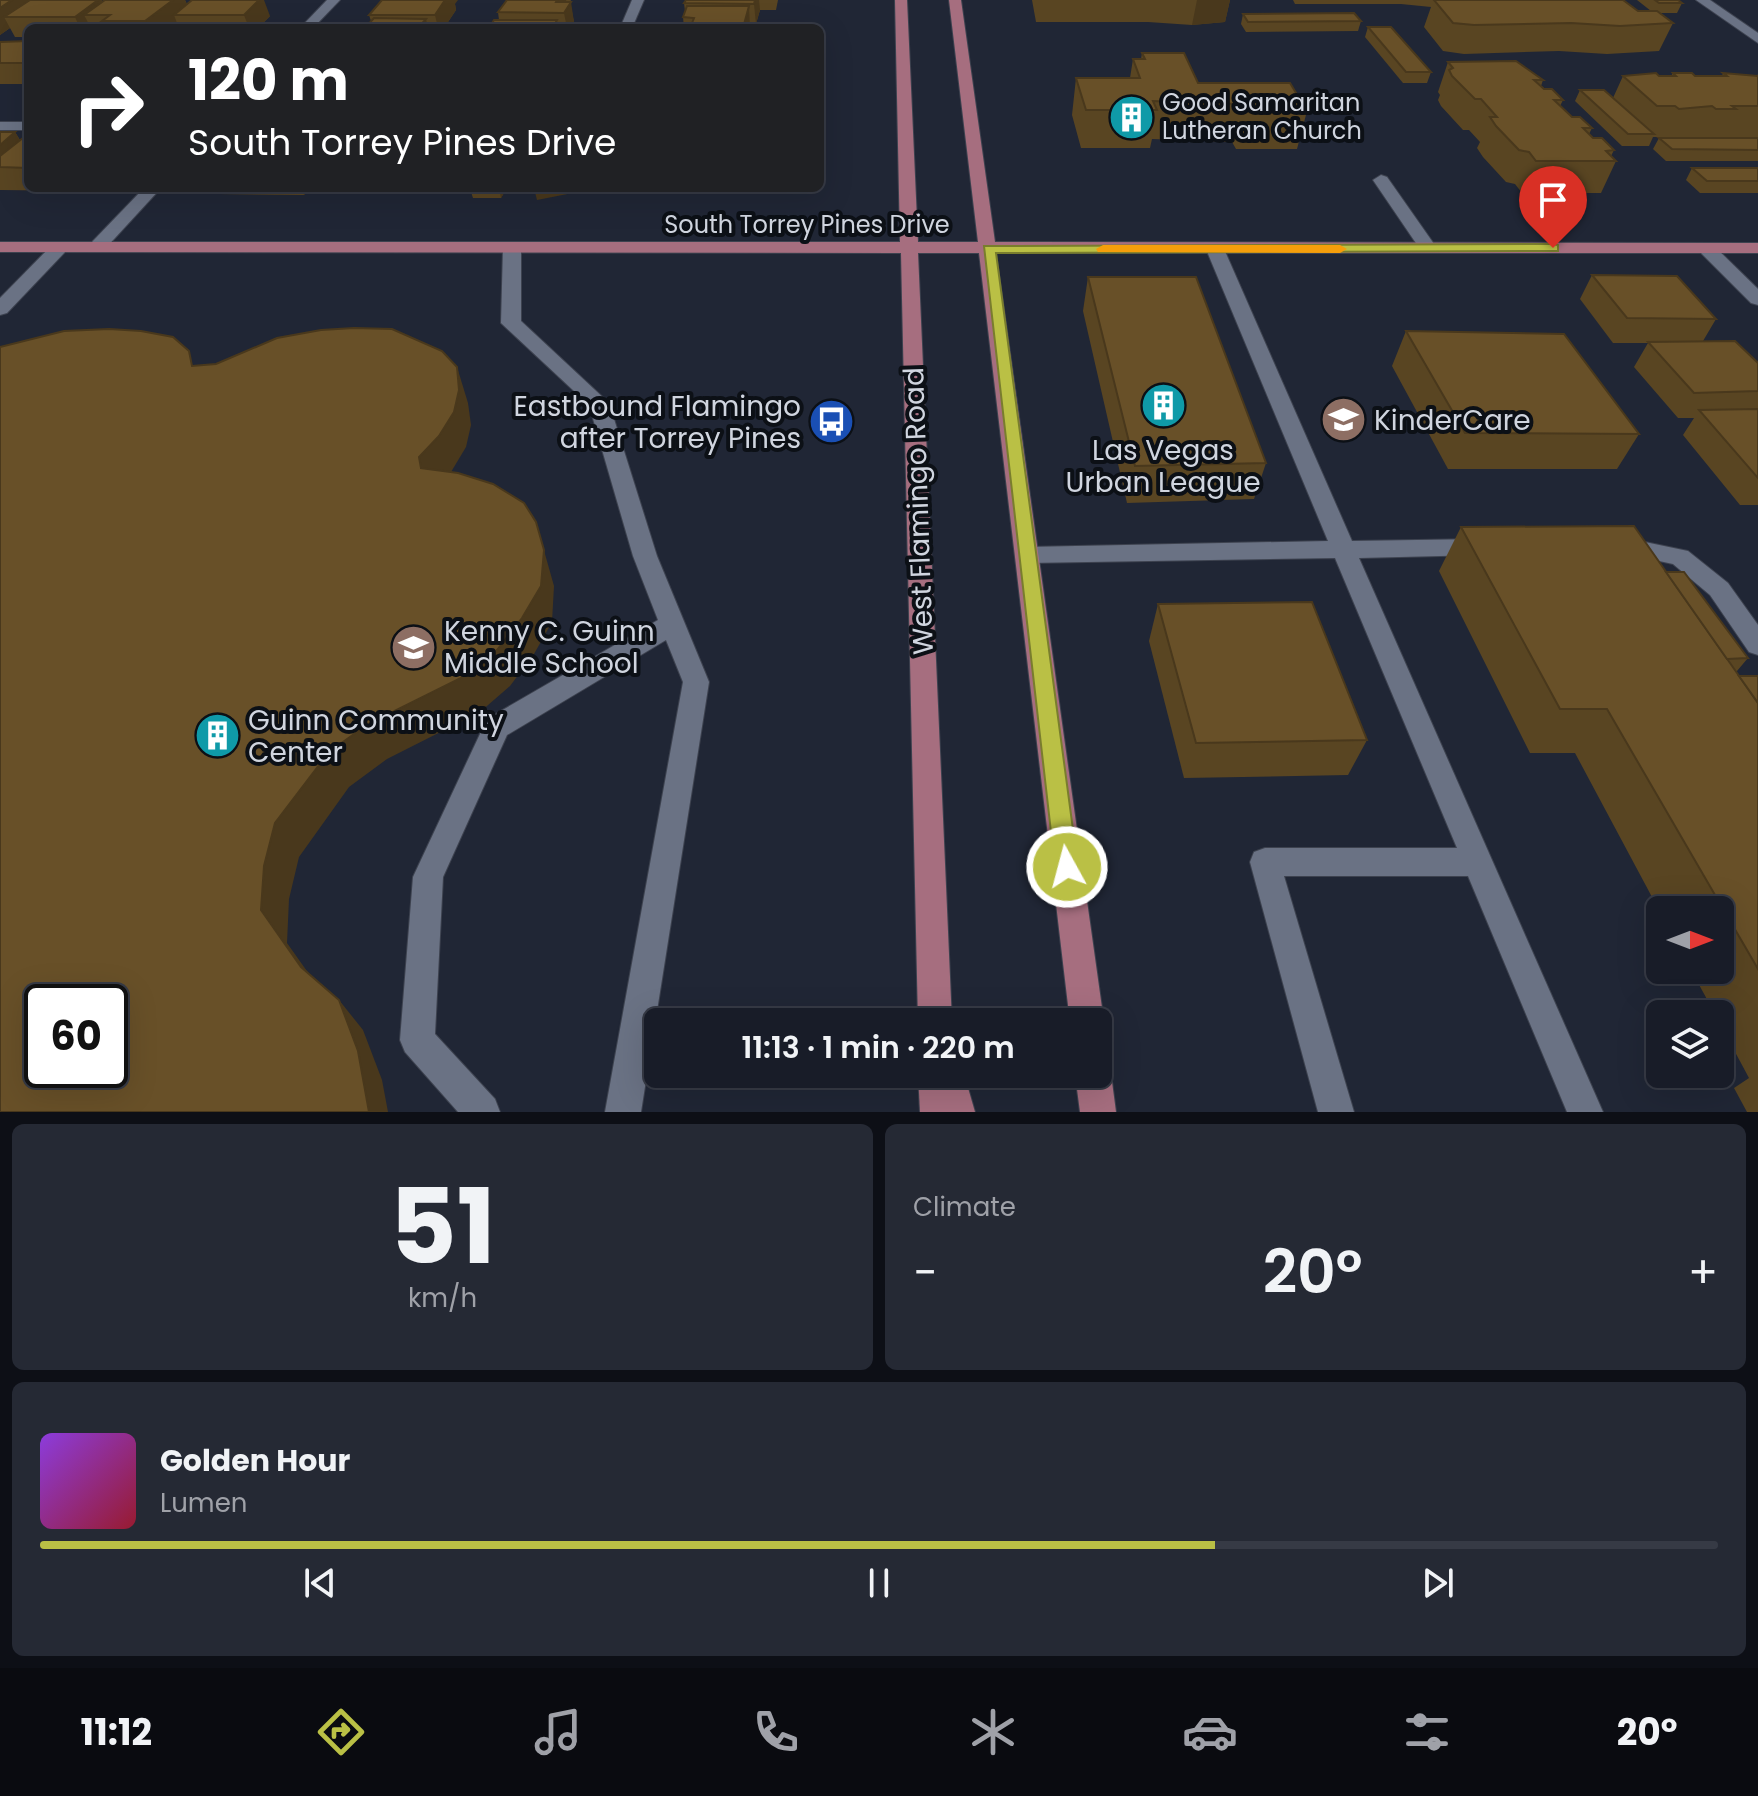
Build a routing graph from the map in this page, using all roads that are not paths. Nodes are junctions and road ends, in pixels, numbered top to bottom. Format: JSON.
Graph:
{"nodes":[{"id":1,"x":334,"y":0,"type":"edge"},
{"id":2,"x":638,"y":0,"type":"edge"},
{"id":3,"x":901,"y":0,"type":"edge"},
{"id":4,"x":955,"y":0,"type":"edge"},
{"id":5,"x":1702,"y":0,"type":"edge"},
{"id":6,"x":310,"y":24,"type":"edge"},
{"id":7,"x":628,"y":24,"type":"edge"},
{"id":8,"x":1758,"y":39,"type":"edge"},
{"id":9,"x":0,"y":126,"type":"edge"},
{"id":10,"x":24,"y":126,"type":"edge"},
{"id":11,"x":1381,"y":180,"type":"dead end"},
{"id":12,"x":149,"y":192,"type":"edge"},
{"id":13,"x":0,"y":247,"type":"edge"},
{"id":14,"x":60,"y":247,"type":"junction"},
{"id":15,"x":97,"y":247,"type":"junction"},
{"id":16,"x":512,"y":248,"type":"junction"},
{"id":17,"x":1428,"y":248,"type":"junction"},
{"id":18,"x":1706,"y":248,"type":"junction"},
{"id":19,"x":1758,"y":248,"type":"edge"},
{"id":20,"x":909,"y":249,"type":"junction"},
{"id":21,"x":989,"y":249,"type":"junction"},
{"id":22,"x":1215,"y":249,"type":"junction"},
{"id":23,"x":1758,"y":299,"type":"edge"},
{"id":24,"x":1,"y":308,"type":"edge"},
{"id":25,"x":1596,"y":544,"type":"edge"},
{"id":26,"x":1501,"y":546,"type":"edge"},
{"id":27,"x":1343,"y":551,"type":"junction"},
{"id":28,"x":1027,"y":555,"type":"junction"},
{"id":29,"x":672,"y":624,"type":"junction"},
{"id":30,"x":1758,"y":645,"type":"edge"},
{"id":31,"x":1478,"y":862,"type":"junction"},
{"id":32,"x":935,"y":1008,"type":"edge"},
{"id":33,"x":1085,"y":1008,"type":"edge"},
{"id":34,"x":937,"y":1088,"type":"edge"},
{"id":35,"x":950,"y":1088,"type":"edge"},
{"id":36,"x":1095,"y":1088,"type":"edge"},
{"id":37,"x":482,"y":1112,"type":"edge"},
{"id":38,"x":623,"y":1112,"type":"edge"},
{"id":39,"x":938,"y":1112,"type":"edge"},
{"id":40,"x":957,"y":1112,"type":"edge"},
{"id":41,"x":1098,"y":1112,"type":"edge"},
{"id":42,"x":1336,"y":1112,"type":"edge"},
{"id":43,"x":1585,"y":1112,"type":"edge"}],
"edges":[{"from":1,"to":6,"type":"street"},
{"from":2,"to":7,"type":"street"},
{"from":3,"to":20,"type":"main road","name":"West Flamingo Road"},
{"from":4,"to":21,"type":"main road"},
{"from":5,"to":8,"type":"street"},
{"from":9,"to":10,"type":"street"},
{"from":11,"to":17,"type":"street"},
{"from":12,"to":15,"type":"street"},
{"from":13,"to":14,"type":"main road","name":"South Torrey Pines Drive"},
{"from":14,"to":15,"type":"main road","name":"South Torrey Pines Drive"},
{"from":14,"to":24,"type":"street"},
{"from":15,"to":16,"type":"main road","name":"South Torrey Pines Drive"},
{"from":16,"to":20,"type":"main road","name":"South Torrey Pines Drive"},
{"from":16,"to":29,"type":"street"},
{"from":17,"to":18,"type":"main road","name":"South Torrey Pines Drive"},
{"from":17,"to":22,"type":"main road","name":"South Torrey Pines Drive"},
{"from":18,"to":19,"type":"main road","name":"South Torrey Pines Drive"},
{"from":18,"to":23,"type":"street"},
{"from":20,"to":21,"type":"main road","name":"South Torrey Pines Drive"},
{"from":20,"to":32,"type":"main road","name":"West Flamingo Road"},
{"from":21,"to":22,"type":"main road","name":"South Torrey Pines Drive"},
{"from":21,"to":28,"type":"main road"},
{"from":22,"to":27,"type":"street"},
{"from":25,"to":30,"type":"street"},
{"from":26,"to":27,"type":"street"},
{"from":27,"to":28,"type":"street"},
{"from":27,"to":31,"type":"street"},
{"from":28,"to":33,"type":"main road"},
{"from":29,"to":37,"type":"street"},
{"from":29,"to":38,"type":"street"},
{"from":31,"to":42,"type":"street"},
{"from":31,"to":43,"type":"street"},
{"from":34,"to":39,"type":"main road"},
{"from":35,"to":40,"type":"main road"},
{"from":36,"to":41,"type":"main road"}]}
